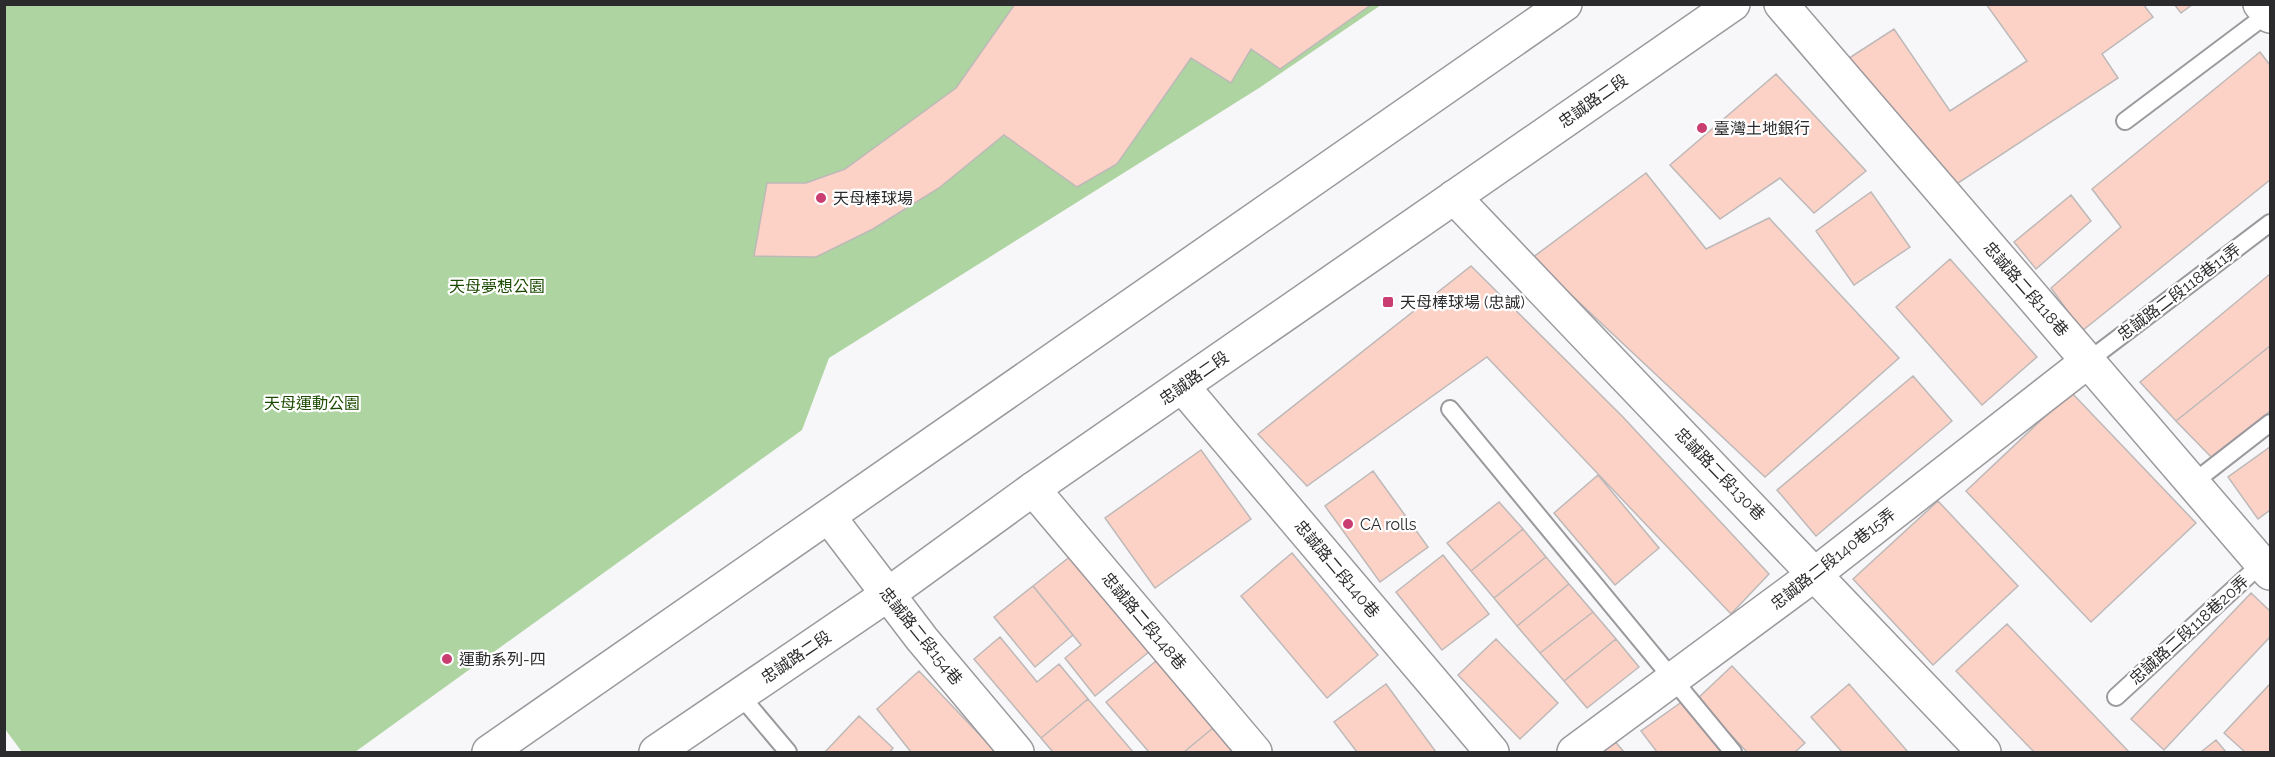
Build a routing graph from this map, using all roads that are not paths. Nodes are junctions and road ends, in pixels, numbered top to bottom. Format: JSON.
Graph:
{"nodes":[{"id":1,"x":1565,"y":4,"type":"edge"},
{"id":2,"x":1732,"y":4,"type":"edge"},
{"id":3,"x":1781,"y":4,"type":"edge"},
{"id":4,"x":2267,"y":12,"type":"edge"},
{"id":5,"x":2124,"y":121,"type":"dead end"},
{"id":6,"x":1454,"y":197,"type":"junction"},
{"id":7,"x":2271,"y":223,"type":"edge"},
{"id":8,"x":2088,"y":361,"type":"junction"},
{"id":9,"x":1182,"y":386,"type":"junction"},
{"id":10,"x":1450,"y":409,"type":"dead end"},
{"id":11,"x":2271,"y":423,"type":"edge"},
{"id":12,"x":2194,"y":482,"type":"junction"},
{"id":13,"x":1033,"y":489,"type":"junction"},
{"id":14,"x":829,"y":517,"type":"junction"},
{"id":15,"x":2266,"y":568,"type":"edge"},
{"id":16,"x":1815,"y":574,"type":"junction"},
{"id":17,"x":887,"y":595,"type":"junction"},
{"id":18,"x":1673,"y":681,"type":"junction"},
{"id":19,"x":740,"y":695,"type":"junction"},
{"id":20,"x":2116,"y":697,"type":"dead end"},
{"id":21,"x":489,"y":753,"type":"edge"},
{"id":22,"x":656,"y":753,"type":"edge"},
{"id":23,"x":788,"y":753,"type":"edge"},
{"id":24,"x":1017,"y":753,"type":"edge"},
{"id":25,"x":1255,"y":753,"type":"edge"},
{"id":26,"x":1492,"y":753,"type":"edge"},
{"id":27,"x":1574,"y":753,"type":"edge"},
{"id":28,"x":1733,"y":753,"type":"edge"},
{"id":29,"x":1984,"y":753,"type":"edge"}],
"edges":[{"from":1,"to":14,"type":"street"},
{"from":2,"to":6,"type":"street","name":"忠誠路二段"},
{"from":3,"to":8,"type":"street","name":"忠誠路二段118巷"},
{"from":4,"to":5,"type":"lane"},
{"from":6,"to":9,"type":"street","name":"忠誠路二段"},
{"from":6,"to":16,"type":"street","name":"忠誠路二段130巷"},
{"from":7,"to":8,"type":"lane","name":"忠誠路二段118巷11弄"},
{"from":8,"to":12,"type":"street","name":"忠誠路二段118巷"},
{"from":8,"to":16,"type":"street","name":"忠誠路二段140巷15弄"},
{"from":9,"to":13,"type":"street","name":"忠誠路二段"},
{"from":9,"to":26,"type":"street","name":"忠誠路二段140巷"},
{"from":10,"to":18,"type":"lane"},
{"from":11,"to":12,"type":"lane"},
{"from":12,"to":15,"type":"street","name":"忠誠路二段118巷"},
{"from":13,"to":17,"type":"street","name":"忠誠路二段"},
{"from":13,"to":25,"type":"street","name":"忠誠路二段148巷"},
{"from":14,"to":17,"type":"street","name":"忠誠路二段154巷"},
{"from":14,"to":21,"type":"street"},
{"from":15,"to":20,"type":"lane","name":"忠誠路二段118巷20弄"},
{"from":16,"to":18,"type":"street","name":"忠誠路二段140巷15弄"},
{"from":16,"to":29,"type":"street","name":"忠誠路二段130巷"},
{"from":17,"to":19,"type":"street","name":"忠誠路二段"},
{"from":17,"to":24,"type":"street","name":"忠誠路二段154巷"},
{"from":18,"to":27,"type":"street","name":"忠誠路二段140巷15弄"},
{"from":18,"to":28,"type":"lane"},
{"from":19,"to":22,"type":"street","name":"忠誠路二段"},
{"from":19,"to":23,"type":"lane"}]}
